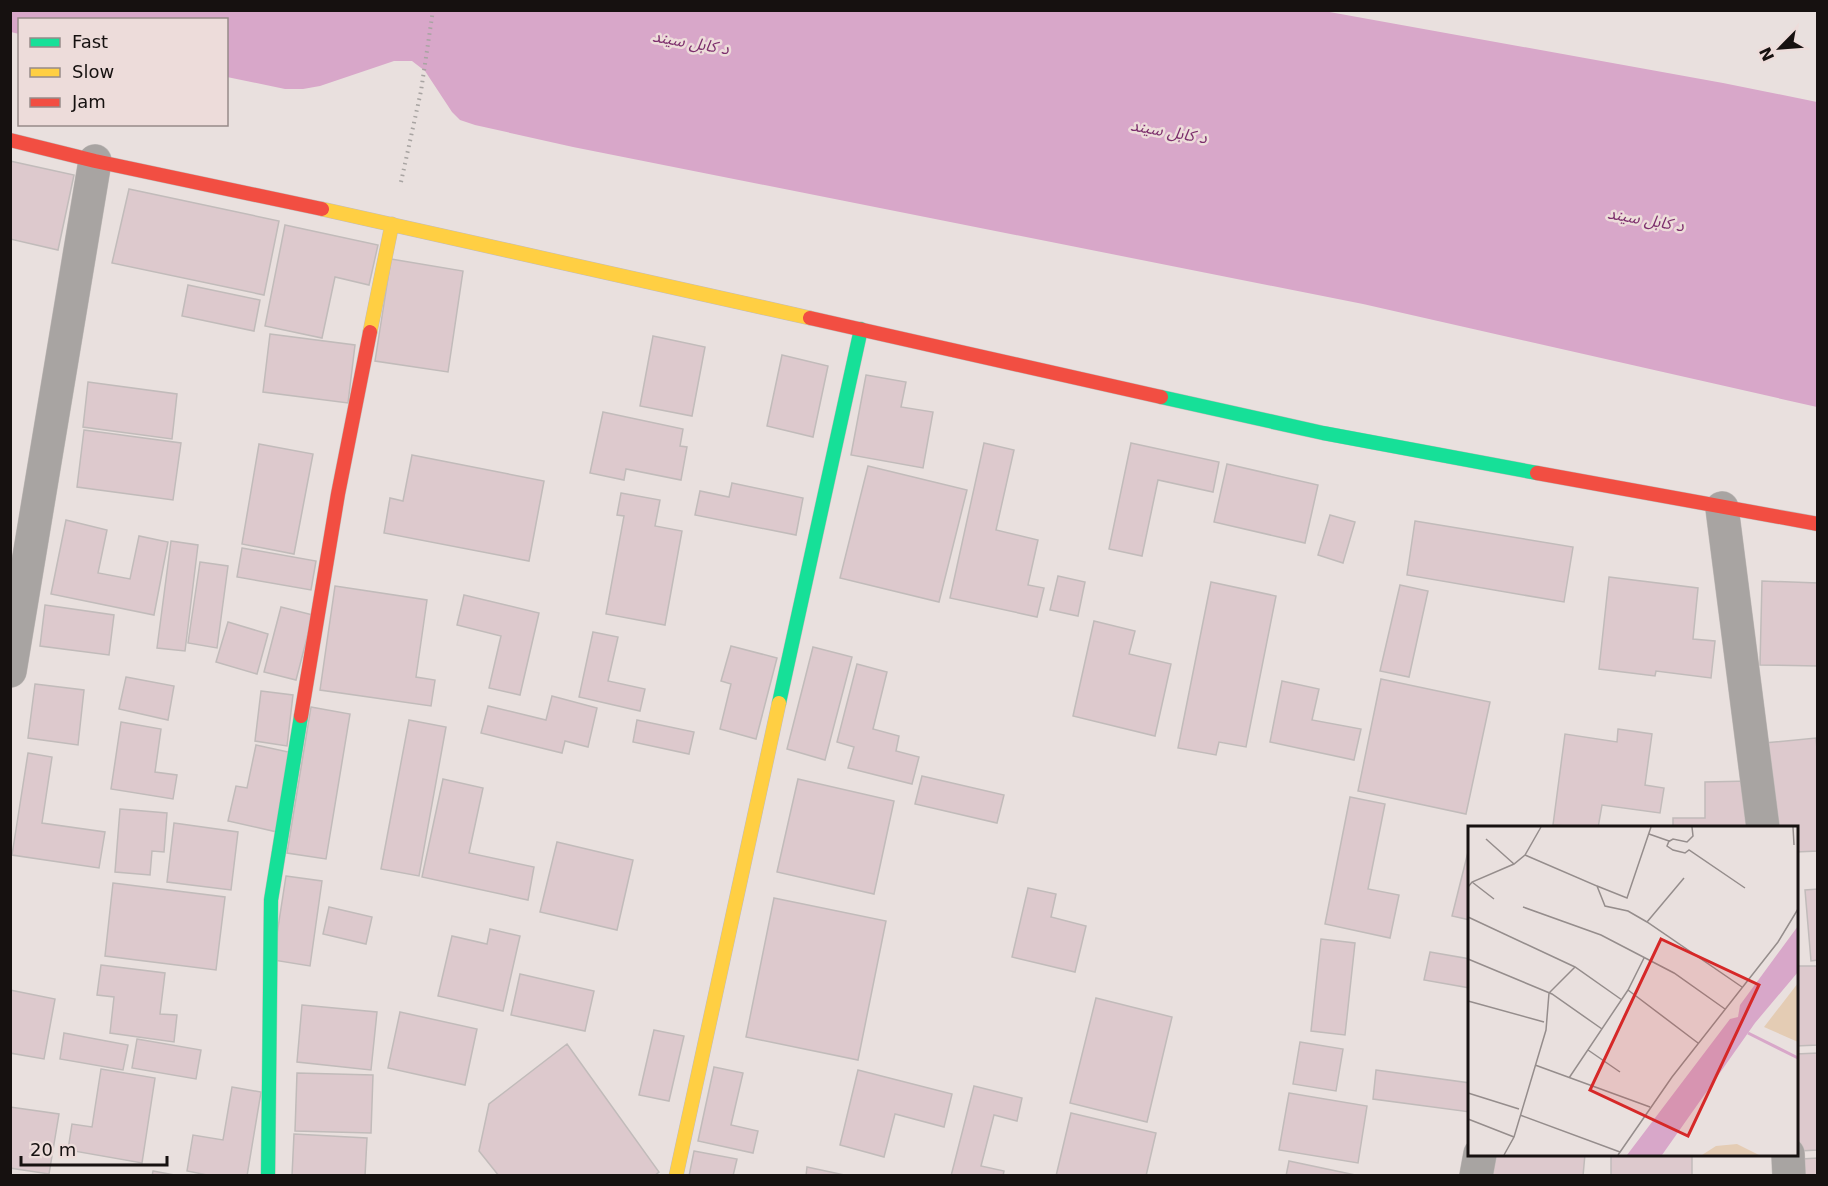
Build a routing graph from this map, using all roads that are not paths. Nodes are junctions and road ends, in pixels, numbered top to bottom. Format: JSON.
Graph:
{"nodes":[{"id":1,"x":10,"y":140,"type":"edge"},
{"id":2,"x":95,"y":161,"type":"junction"},
{"id":3,"x":392,"y":224,"type":"junction"},
{"id":4,"x":861,"y":329,"type":"junction"},
{"id":5,"x":1722,"y":508,"type":"junction"},
{"id":6,"x":1818,"y":524,"type":"edge"},
{"id":7,"x":10,"y":670,"type":"edge"},
{"id":8,"x":1763,"y":826,"type":"edge"},
{"id":9,"x":1480,"y":1156,"type":"edge"},
{"id":10,"x":1788,"y":1156,"type":"edge"},
{"id":11,"x":268,"y":1176,"type":"edge"},
{"id":12,"x":676,"y":1176,"type":"edge"},
{"id":13,"x":1476,"y":1176,"type":"edge"},
{"id":14,"x":1789,"y":1176,"type":"edge"}],
"edges":[{"from":1,"to":2,"type":"street"},
{"from":2,"to":3,"type":"street"},
{"from":2,"to":7,"type":"street"},
{"from":3,"to":4,"type":"street"},
{"from":3,"to":11,"type":"street"},
{"from":4,"to":5,"type":"street"},
{"from":4,"to":12,"type":"street"},
{"from":5,"to":6,"type":"street"},
{"from":5,"to":8,"type":"street"},
{"from":9,"to":13,"type":"street"},
{"from":10,"to":14,"type":"street"}]}
